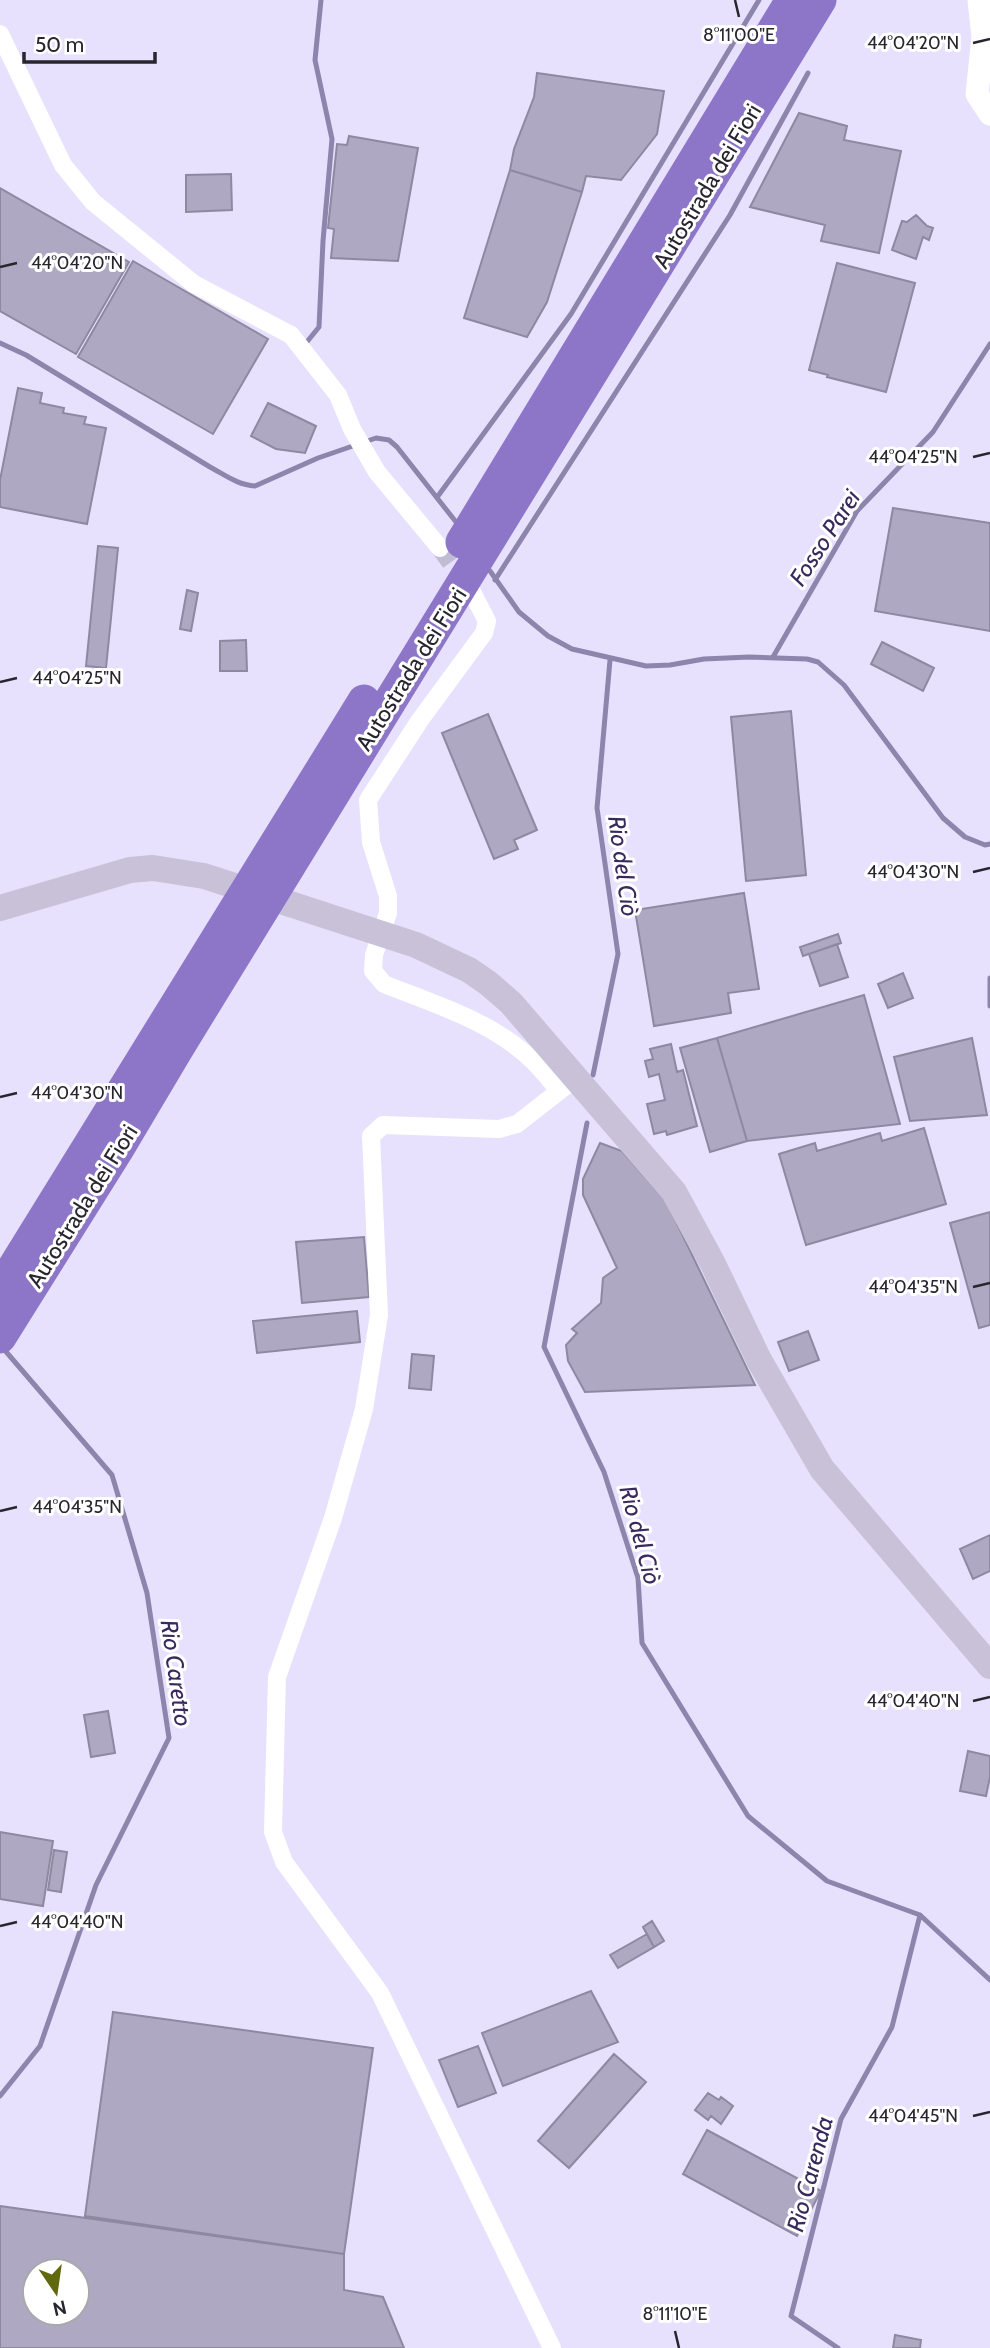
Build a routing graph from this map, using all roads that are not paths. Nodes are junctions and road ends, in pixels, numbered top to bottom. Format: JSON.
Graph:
{"nodes":[{"id":1,"x":792,"y":0,"type":"edge"},
{"id":2,"x":820,"y":0,"type":"edge"},
{"id":3,"x":979,"y":0,"type":"edge"},
{"id":4,"x":0,"y":34,"type":"edge"},
{"id":5,"x":990,"y":114,"type":"edge"},
{"id":6,"x":440,"y":548,"type":"tunnel mouth"},
{"id":7,"x":472,"y":592,"type":"tunnel mouth"},
{"id":8,"x":0,"y":908,"type":"edge"},
{"id":9,"x":567,"y":1084,"type":"junction"},
{"id":10,"x":0,"y":1290,"type":"edge"},
{"id":11,"x":0,"y":1337,"type":"edge"},
{"id":12,"x":990,"y":1666,"type":"edge"},
{"id":13,"x":552,"y":2348,"type":"edge"}],
"edges":[{"from":1,"to":10,"type":"highway","name":"Autostrada dei Fiori"},
{"from":2,"to":11,"type":"highway","name":"Autostrada dei Fiori"},
{"from":3,"to":5,"type":"street"},
{"from":4,"to":6,"type":"street"},
{"from":7,"to":9,"type":"street"},
{"from":8,"to":9,"type":"main road"},
{"from":9,"to":12,"type":"main road"},
{"from":9,"to":13,"type":"street"}]}
